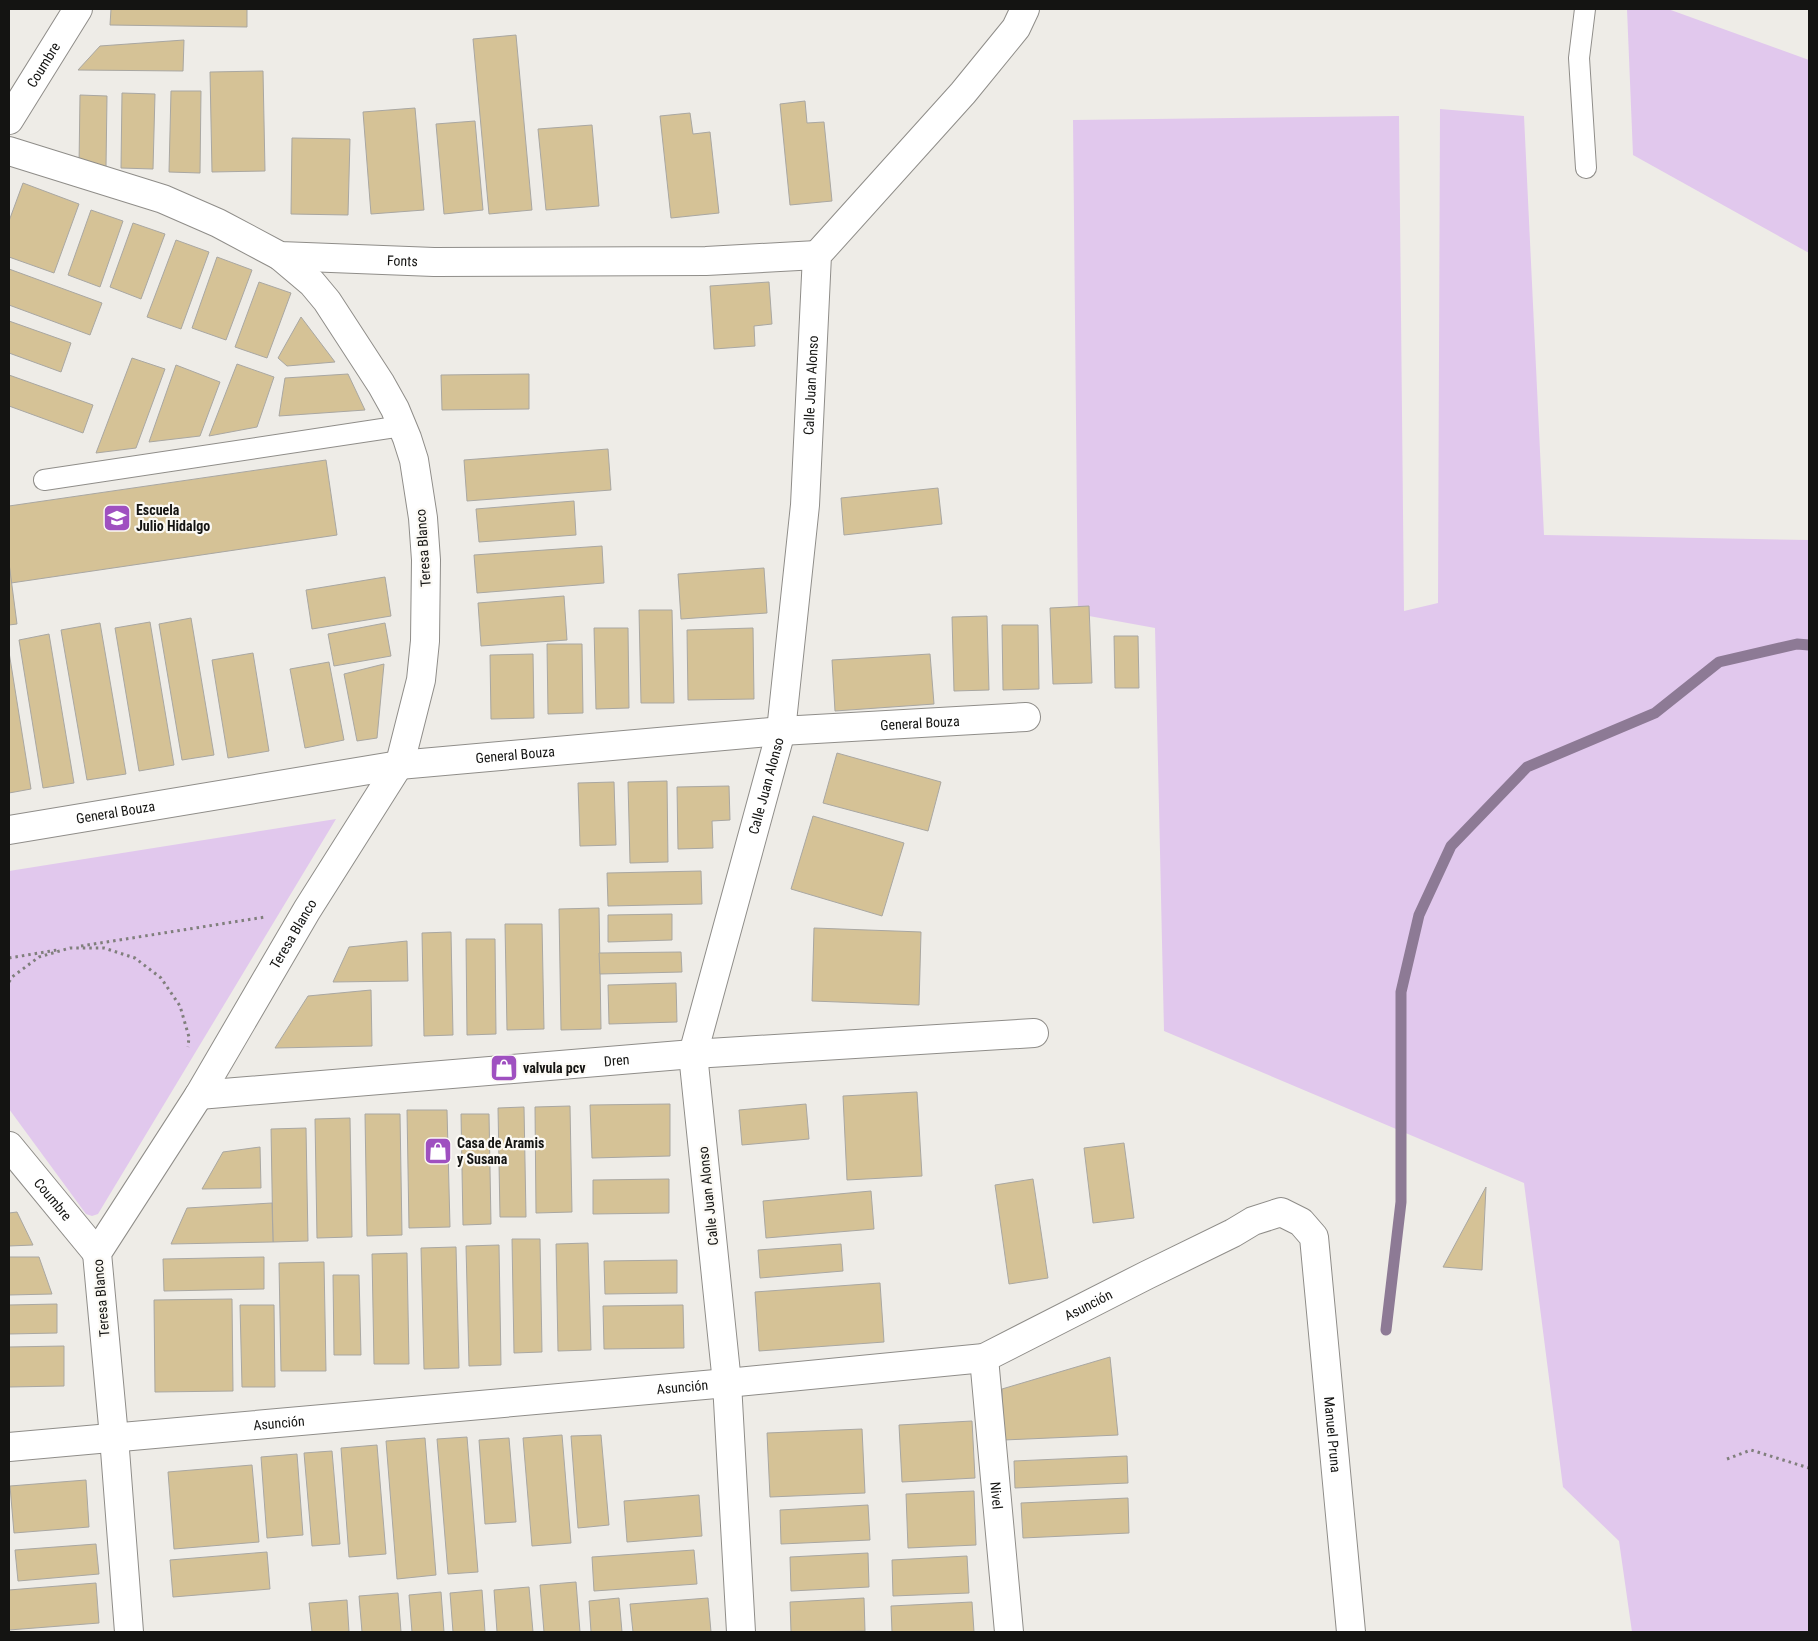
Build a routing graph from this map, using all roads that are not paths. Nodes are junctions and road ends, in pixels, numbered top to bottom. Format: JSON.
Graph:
{"nodes":[{"id":1,"x":78,"y":9,"type":"edge"},
{"id":2,"x":1025,"y":9,"type":"edge"},
{"id":3,"x":1585,"y":9,"type":"edge"},
{"id":4,"x":9,"y":120,"type":"edge"},
{"id":5,"x":9,"y":151,"type":"edge"},
{"id":6,"x":1586,"y":168,"type":"dead end"},
{"id":7,"x":817,"y":255,"type":"junction"},
{"id":8,"x":280,"y":256,"type":"junction"},
{"id":9,"x":402,"y":426,"type":"junction"},
{"id":10,"x":44,"y":480,"type":"dead end"},
{"id":11,"x":1026,"y":717,"type":"dead end"},
{"id":12,"x":781,"y":731,"type":"junction"},
{"id":13,"x":398,"y":765,"type":"junction"},
{"id":14,"x":9,"y":830,"type":"edge"},
{"id":15,"x":1034,"y":1032,"type":"dead end"},
{"id":16,"x":694,"y":1054,"type":"junction"},
{"id":17,"x":199,"y":1095,"type":"junction"},
{"id":18,"x":9,"y":1146,"type":"edge"},
{"id":19,"x":1314,"y":1238,"type":"joint"},
{"id":20,"x":97,"y":1253,"type":"junction"},
{"id":21,"x":984,"y":1358,"type":"junction"},
{"id":22,"x":727,"y":1384,"type":"junction"},
{"id":23,"x":114,"y":1437,"type":"junction"},
{"id":24,"x":9,"y":1446,"type":"edge"},
{"id":25,"x":129,"y":1632,"type":"edge"},
{"id":26,"x":741,"y":1632,"type":"edge"},
{"id":27,"x":1009,"y":1632,"type":"edge"},
{"id":28,"x":1351,"y":1632,"type":"edge"}],
"edges":[{"from":1,"to":4,"type":"street","name":"Coumbre"},
{"from":2,"to":7,"type":"street"},
{"from":3,"to":6,"type":"lane"},
{"from":5,"to":8,"type":"street","name":"Fonts"},
{"from":7,"to":8,"type":"street","name":"Fonts"},
{"from":7,"to":12,"type":"street","name":"Calle Juan Alonso"},
{"from":8,"to":9,"type":"street","name":"Teresa Blanco"},
{"from":9,"to":10,"type":"lane"},
{"from":9,"to":13,"type":"street","name":"Teresa Blanco"},
{"from":11,"to":12,"type":"street","name":"General Bouza"},
{"from":12,"to":13,"type":"street","name":"General Bouza"},
{"from":12,"to":16,"type":"street","name":"Calle Juan Alonso"},
{"from":13,"to":14,"type":"street","name":"General Bouza"},
{"from":13,"to":17,"type":"street","name":"Teresa Blanco"},
{"from":15,"to":16,"type":"street","name":"Dren"},
{"from":16,"to":17,"type":"street","name":"Dren"},
{"from":16,"to":22,"type":"street","name":"Calle Juan Alonso"},
{"from":17,"to":20,"type":"street","name":"Teresa Blanco"},
{"from":18,"to":20,"type":"street","name":"Coumbre"},
{"from":19,"to":21,"type":"street","name":"Asunción"},
{"from":19,"to":28,"type":"street","name":"Manuel Pruna"},
{"from":20,"to":23,"type":"street","name":"Teresa Blanco"},
{"from":21,"to":22,"type":"street","name":"Asunción"},
{"from":21,"to":27,"type":"street","name":"Nivel"},
{"from":22,"to":23,"type":"street","name":"Asunción"},
{"from":22,"to":26,"type":"street","name":"Calle Juan Alonso"},
{"from":23,"to":24,"type":"street","name":"Asunción"},
{"from":23,"to":25,"type":"street","name":"Teresa Blanco"}]}
